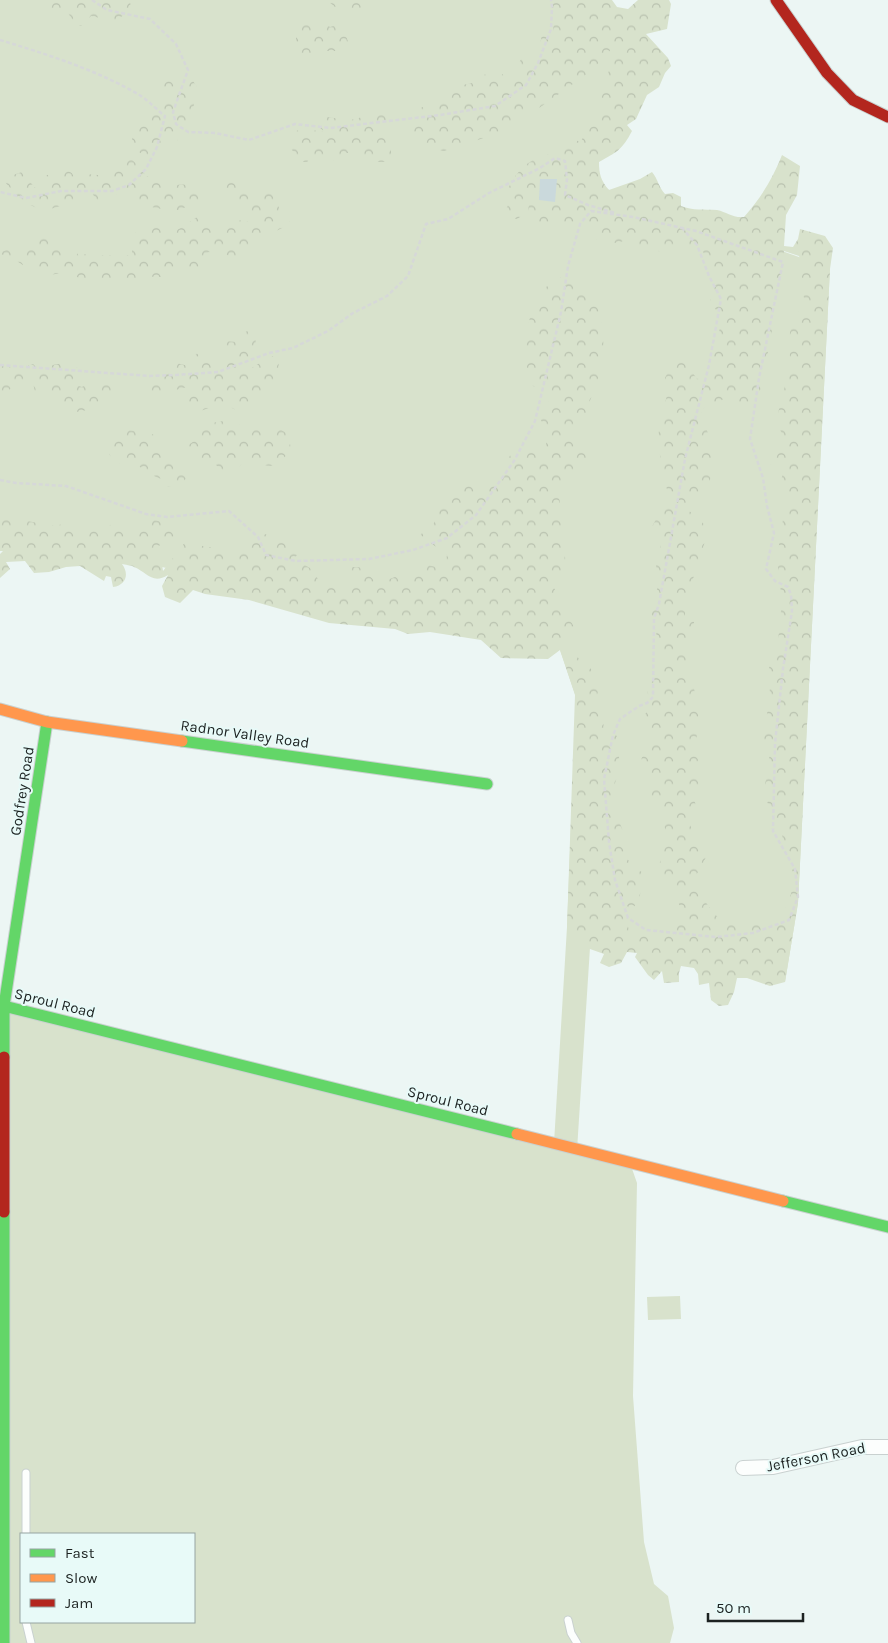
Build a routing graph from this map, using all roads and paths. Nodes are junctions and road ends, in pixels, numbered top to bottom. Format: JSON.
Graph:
{"nodes":[{"id":1,"x":92,"y":0,"type":"edge"},
{"id":2,"x":551,"y":0,"type":"edge"},
{"id":3,"x":776,"y":0,"type":"edge"},
{"id":4,"x":0,"y":40,"type":"edge"},
{"id":5,"x":888,"y":117,"type":"edge"},
{"id":6,"x":0,"y":192,"type":"edge"},
{"id":7,"x":623,"y":216,"type":"junction"},
{"id":8,"x":682,"y":228,"type":"junction"},
{"id":9,"x":0,"y":365,"type":"edge"},
{"id":10,"x":0,"y":480,"type":"edge"},
{"id":11,"x":0,"y":709,"type":"edge"},
{"id":12,"x":48,"y":722,"type":"junction"},
{"id":13,"x":487,"y":784,"type":"dead end"},
{"id":14,"x":2,"y":1006,"type":"edge"},
{"id":15,"x":2,"y":1208,"type":"edge"},
{"id":16,"x":888,"y":1227,"type":"edge"},
{"id":17,"x":888,"y":1447,"type":"edge"},
{"id":18,"x":743,"y":1468,"type":"dead end"},
{"id":19,"x":26,"y":1473,"type":"dead end"},
{"id":20,"x":26,"y":1533,"type":"edge"},
{"id":21,"x":568,"y":1620,"type":"dead end"},
{"id":22,"x":26,"y":1623,"type":"edge"},
{"id":23,"x":3,"y":1641,"type":"edge"},
{"id":24,"x":31,"y":1643,"type":"edge"},
{"id":25,"x":577,"y":1643,"type":"edge"}],
"edges":[{"from":1,"to":2,"type":"path"},
{"from":3,"to":5,"type":"street"},
{"from":4,"to":6,"type":"path"},
{"from":7,"to":8,"type":"path"},
{"from":7,"to":9,"type":"path"},
{"from":7,"to":10,"type":"path"},
{"from":8,"to":8,"type":"path"},
{"from":11,"to":12,"type":"street","name":"Radnor Valley Road"},
{"from":12,"to":13,"type":"street","name":"Radnor Valley Road"},
{"from":12,"to":14,"type":"street","name":"Godfrey Road"},
{"from":14,"to":15,"type":"street","name":"Godfrey Road"},
{"from":14,"to":16,"type":"street","name":"Sproul Road"},
{"from":15,"to":23,"type":"street","name":"Godfrey Road"},
{"from":17,"to":18,"type":"street","name":"Jefferson Road"},
{"from":19,"to":20,"type":"lane"},
{"from":21,"to":25,"type":"lane"},
{"from":22,"to":24,"type":"lane"}]}
